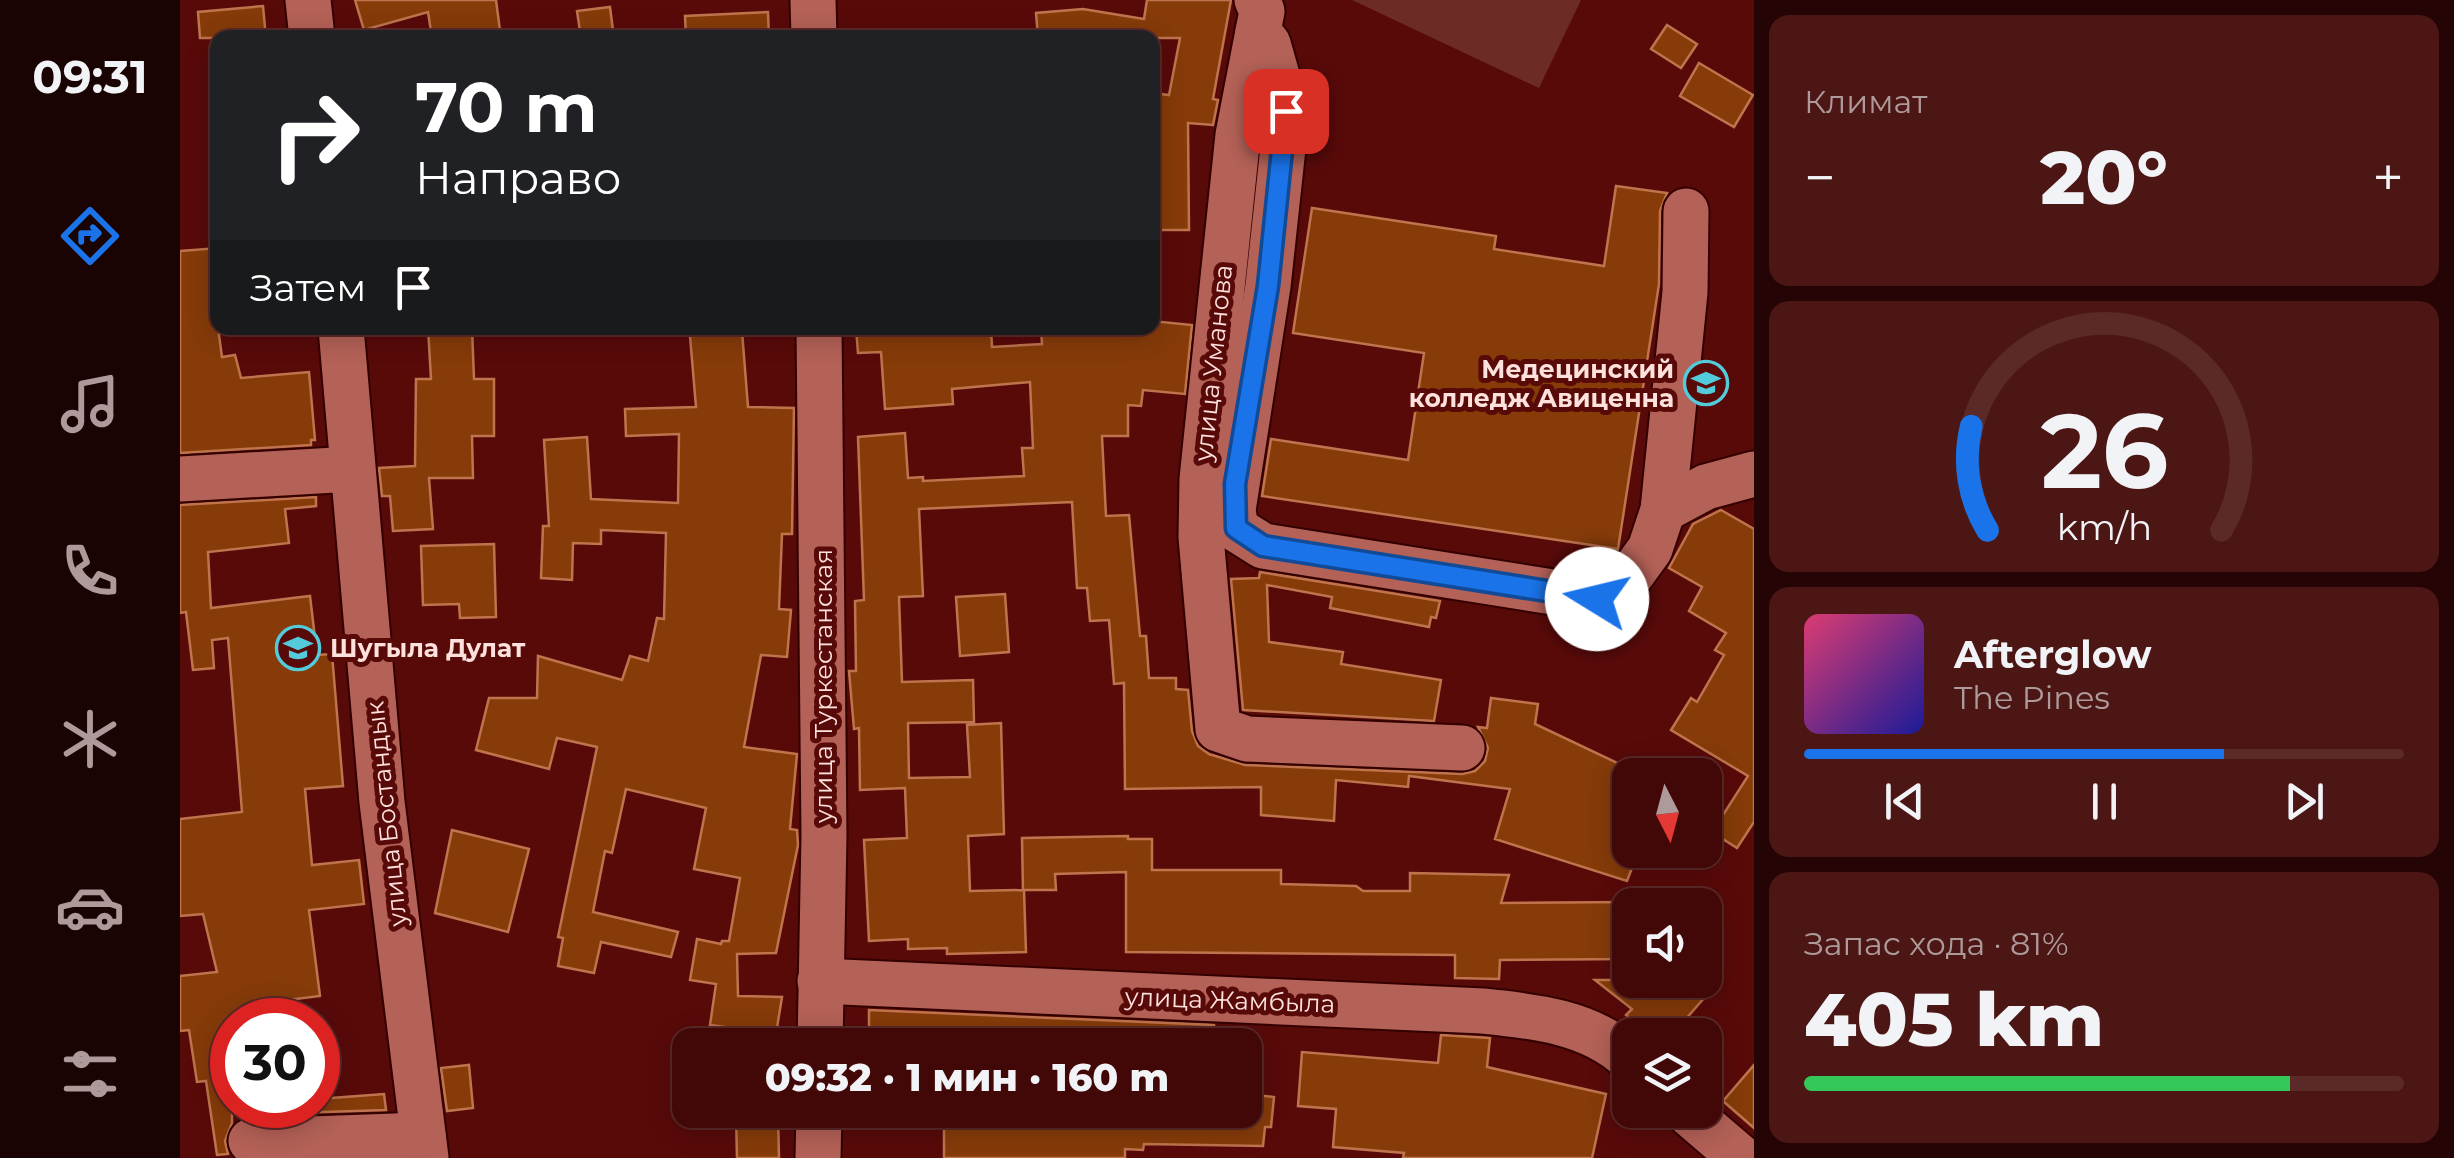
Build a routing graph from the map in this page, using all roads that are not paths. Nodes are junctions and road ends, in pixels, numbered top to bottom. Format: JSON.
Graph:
{"nodes":[{"id":1,"x":308,"y":0,"type":"edge"},
{"id":2,"x":812,"y":0,"type":"edge"},
{"id":3,"x":1257,"y":16,"type":"edge"},
{"id":4,"x":311,"y":30,"type":"edge"},
{"id":5,"x":814,"y":30,"type":"edge"},
{"id":6,"x":1686,"y":211,"type":"dead end"},
{"id":7,"x":342,"y":335,"type":"edge"},
{"id":8,"x":819,"y":335,"type":"edge"},
{"id":9,"x":352,"y":469,"type":"junction"},
{"id":10,"x":1754,"y":474,"type":"edge"},
{"id":11,"x":180,"y":479,"type":"edge"},
{"id":12,"x":1664,"y":510,"type":"junction"},
{"id":13,"x":1462,"y":748,"type":"dead end"},
{"id":14,"x":820,"y":981,"type":"junction"},
{"id":15,"x":820,"y":1028,"type":"edge"},
{"id":16,"x":1612,"y":1048,"type":"edge"},
{"id":17,"x":819,"y":1128,"type":"edge"},
{"id":18,"x":1707,"y":1128,"type":"edge"},
{"id":19,"x":251,"y":1141,"type":"dead end"},
{"id":20,"x":425,"y":1146,"type":"edge"},
{"id":21,"x":818,"y":1158,"type":"edge"},
{"id":22,"x":1741,"y":1158,"type":"edge"}],
"edges":[{"from":1,"to":4,"type":"street"},
{"from":2,"to":5,"type":"street"},
{"from":3,"to":12,"type":"street"},
{"from":3,"to":13,"type":"street","name":"улица Уманова"},
{"from":6,"to":12,"type":"street"},
{"from":7,"to":9,"type":"street","name":"улица Бостандык"},
{"from":8,"to":14,"type":"street","name":"улица Туркестанская"},
{"from":9,"to":11,"type":"street"},
{"from":9,"to":20,"type":"street","name":"улица Бостандык"},
{"from":10,"to":12,"type":"street"},
{"from":14,"to":15,"type":"street","name":"улица Туркестанская"},
{"from":14,"to":16,"type":"street","name":"улица Жамбыла"},
{"from":17,"to":21,"type":"street"},
{"from":18,"to":22,"type":"street"},
{"from":19,"to":20,"type":"street"}]}
